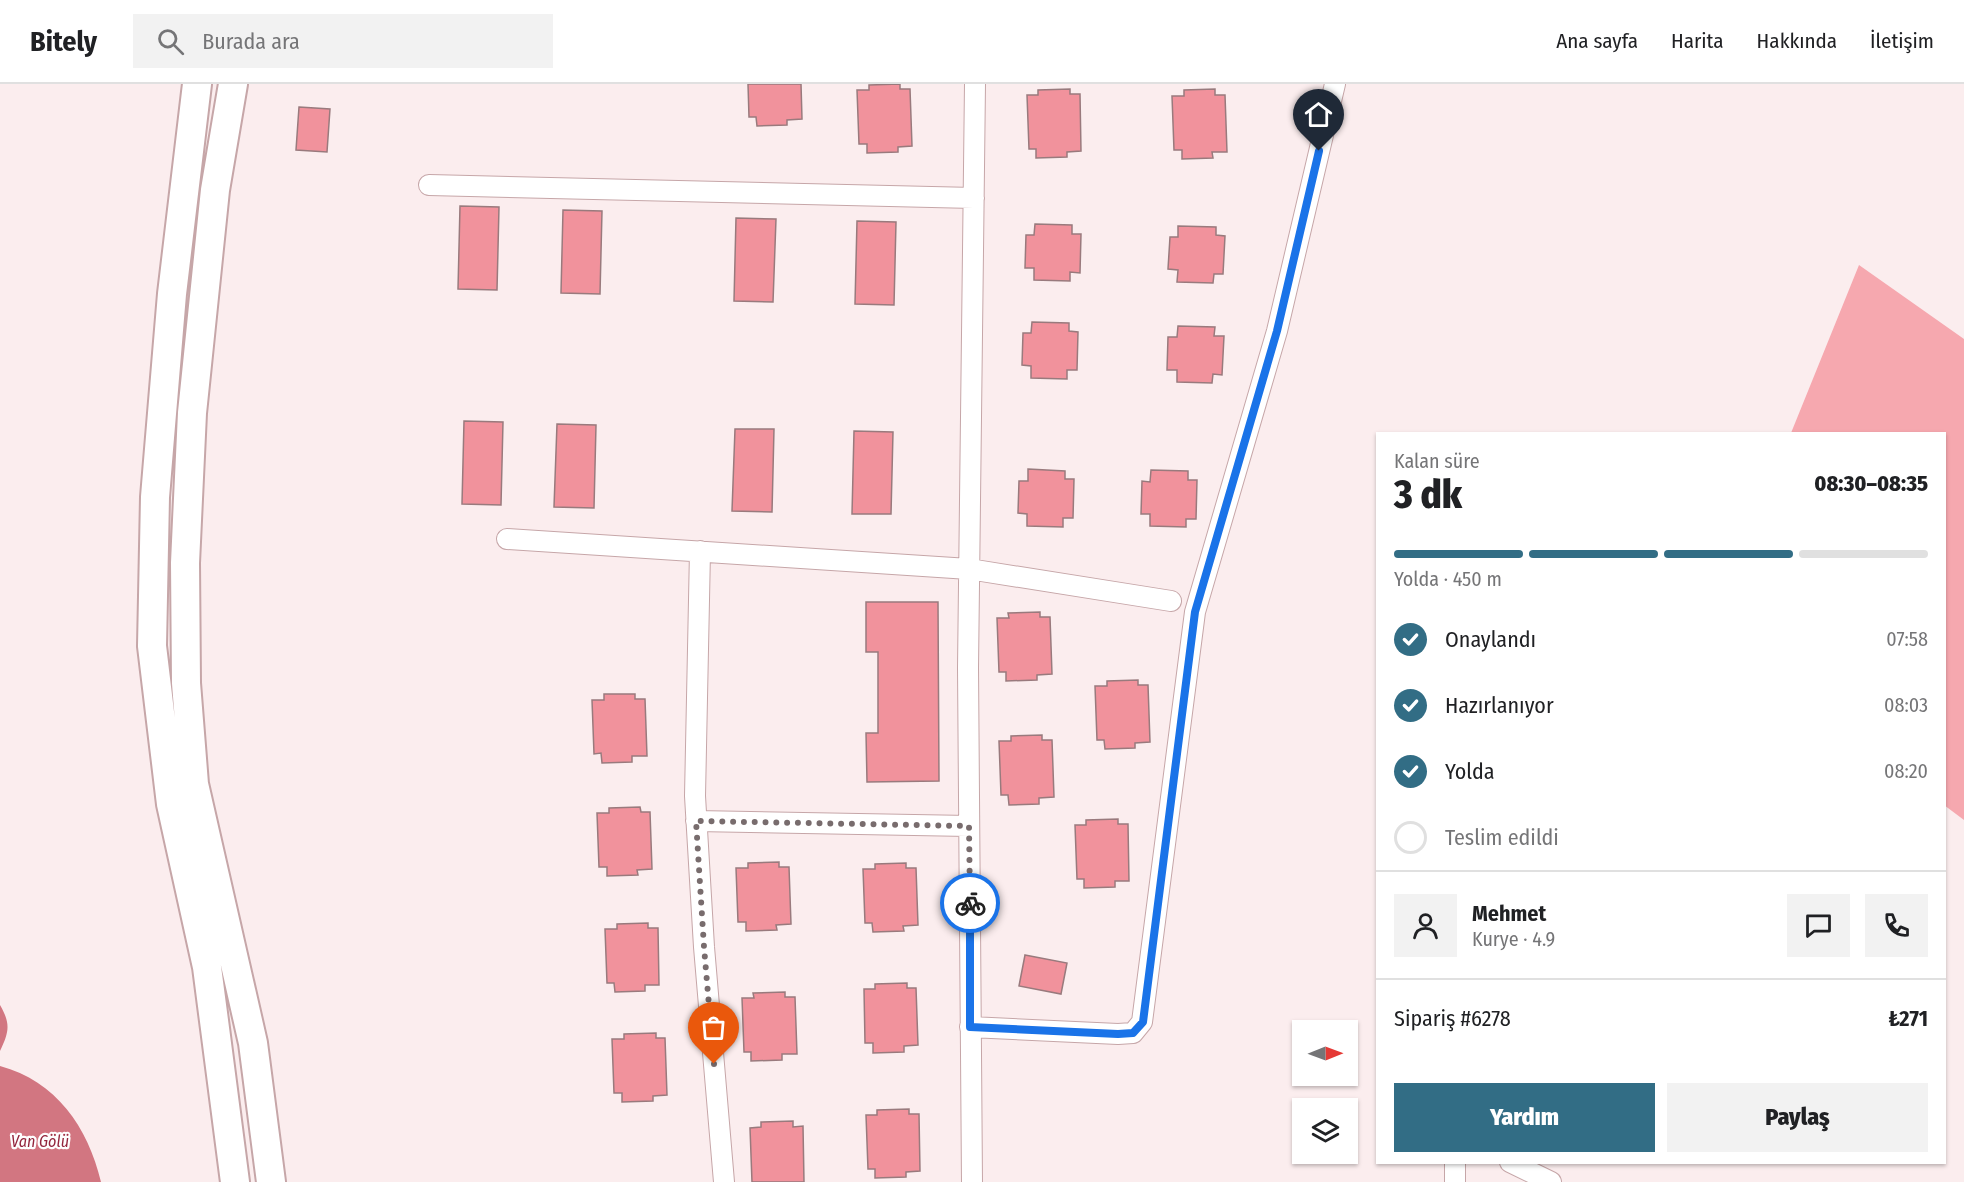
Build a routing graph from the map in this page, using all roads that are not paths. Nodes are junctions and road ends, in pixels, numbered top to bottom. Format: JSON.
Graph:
{"nodes":[{"id":1,"x":197,"y":84,"type":"edge"},
{"id":2,"x":233,"y":84,"type":"edge"},
{"id":3,"x":975,"y":84,"type":"edge"},
{"id":4,"x":1335,"y":84,"type":"edge"},
{"id":5,"x":429,"y":185,"type":"dead end"},
{"id":6,"x":974,"y":198,"type":"junction"},
{"id":7,"x":507,"y":539,"type":"dead end"},
{"id":8,"x":700,"y":551,"type":"junction"},
{"id":9,"x":969,"y":568,"type":"junction"},
{"id":10,"x":1171,"y":602,"type":"dead end"},
{"id":11,"x":696,"y":821,"type":"junction"},
{"id":12,"x":969,"y":826,"type":"junction"},
{"id":13,"x":970,"y":1027,"type":"junction"},
{"id":14,"x":1455,"y":1164,"type":"edge"},
{"id":15,"x":1514,"y":1164,"type":"edge"},
{"id":16,"x":235,"y":1182,"type":"edge"},
{"id":17,"x":271,"y":1182,"type":"edge"},
{"id":18,"x":724,"y":1182,"type":"edge"},
{"id":19,"x":972,"y":1182,"type":"edge"},
{"id":20,"x":1455,"y":1182,"type":"edge"},
{"id":21,"x":1551,"y":1182,"type":"edge"}],
"edges":[{"from":1,"to":16,"type":"main road"},
{"from":2,"to":17,"type":"main road"},
{"from":3,"to":6,"type":"street"},
{"from":4,"to":13,"type":"street"},
{"from":5,"to":6,"type":"street"},
{"from":6,"to":9,"type":"street"},
{"from":7,"to":8,"type":"street"},
{"from":8,"to":9,"type":"street"},
{"from":8,"to":11,"type":"street"},
{"from":9,"to":10,"type":"street"},
{"from":9,"to":12,"type":"street"},
{"from":11,"to":12,"type":"street"},
{"from":11,"to":18,"type":"street"},
{"from":12,"to":13,"type":"street"},
{"from":13,"to":19,"type":"street"},
{"from":14,"to":20,"type":"street"},
{"from":15,"to":21,"type":"street"}]}
